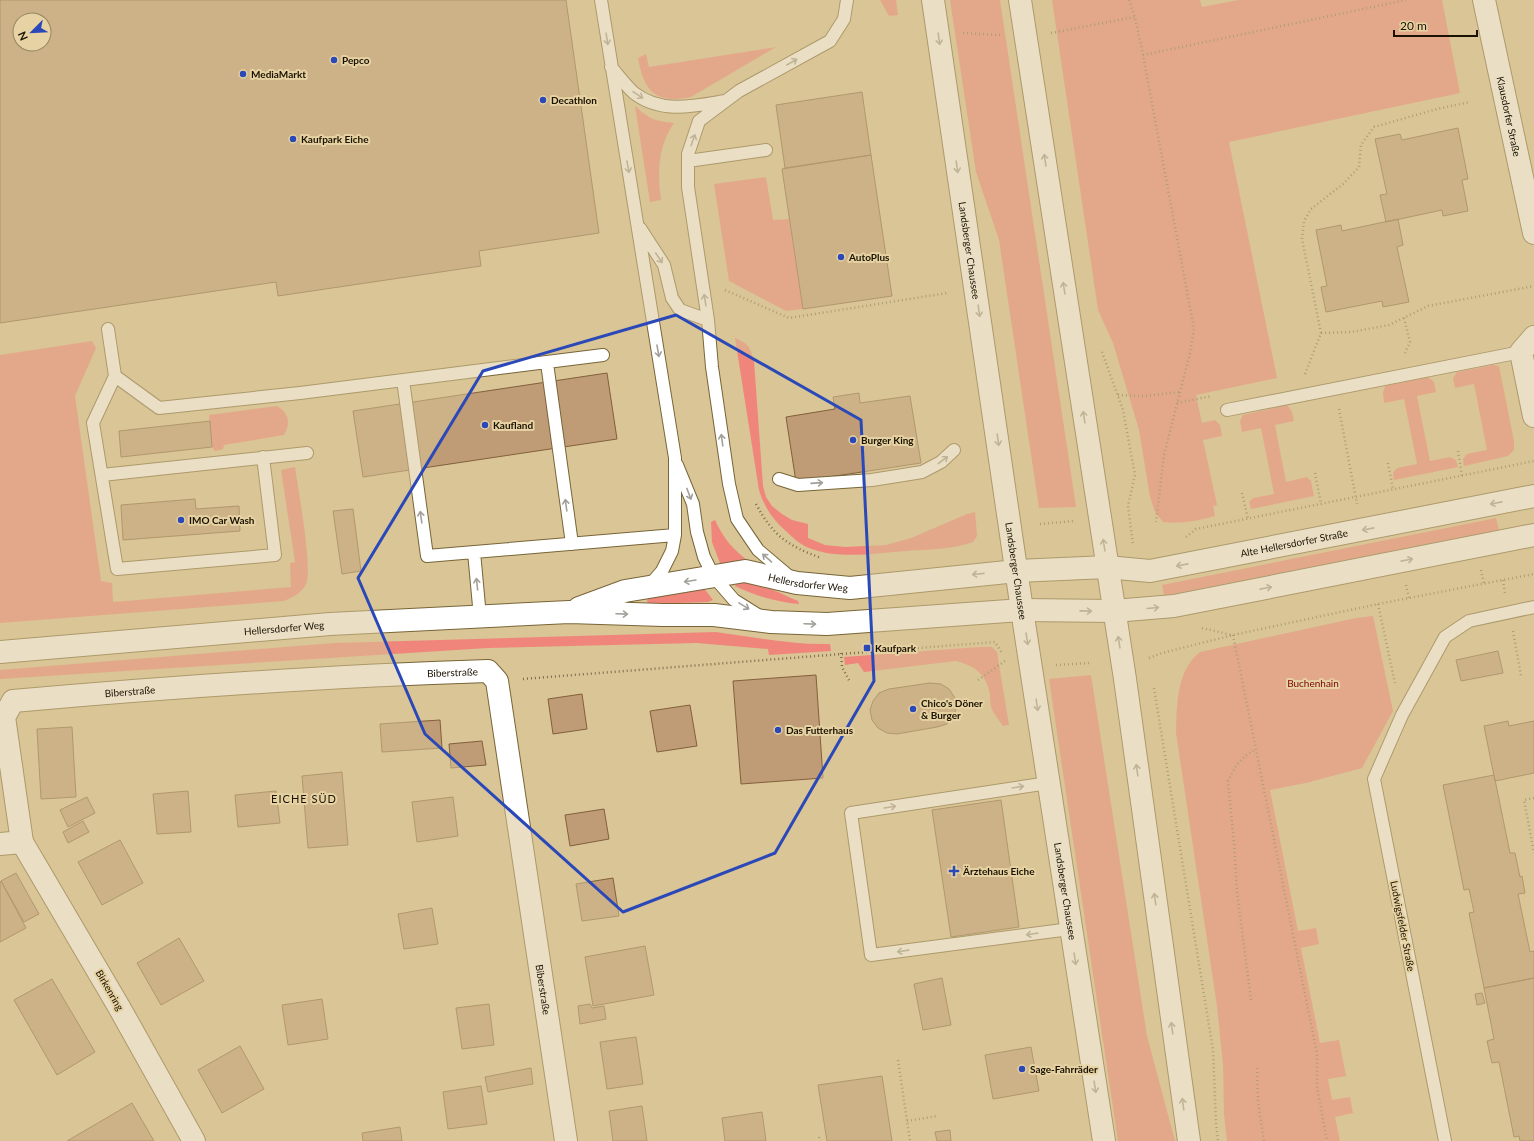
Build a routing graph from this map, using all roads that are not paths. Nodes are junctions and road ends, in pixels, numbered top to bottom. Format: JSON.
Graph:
{"nodes":[{"id":1,"x":601,"y":0,"type":"edge"},
{"id":2,"x":847,"y":0,"type":"edge"},
{"id":3,"x":933,"y":0,"type":"edge"},
{"id":4,"x":1020,"y":0,"type":"edge"},
{"id":5,"x":1484,"y":0,"type":"edge"},
{"id":6,"x":611,"y":67,"type":"junction"},
{"id":7,"x":727,"y":100,"type":"junction"},
{"id":8,"x":766,"y":150,"type":"dead end"},
{"id":9,"x":688,"y":161,"type":"junction"},
{"id":10,"x":638,"y":225,"type":"junction"},
{"id":11,"x":1534,"y":233,"type":"edge"},
{"id":12,"x":708,"y":320,"type":"junction"},
{"id":13,"x":108,"y":329,"type":"dead end"},
{"id":14,"x":1528,"y":344,"type":"edge"},
{"id":15,"x":603,"y":355,"type":"dead end"},
{"id":16,"x":547,"y":363,"type":"junction"},
{"id":17,"x":115,"y":376,"type":"junction"},
{"id":18,"x":403,"y":380,"type":"junction"},
{"id":19,"x":1227,"y":410,"type":"dead end"},
{"id":20,"x":1534,"y":416,"type":"edge"},
{"id":21,"x":954,"y":450,"type":"dead end"},
{"id":22,"x":307,"y":453,"type":"dead end"},
{"id":23,"x":263,"y":457,"type":"junction"},
{"id":24,"x":675,"y":458,"type":"junction"},
{"id":25,"x":102,"y":475,"type":"junction"},
{"id":26,"x":779,"y":479,"type":"dead end"},
{"id":27,"x":1534,"y":496,"type":"edge"},
{"id":28,"x":675,"y":535,"type":"junction"},
{"id":29,"x":1534,"y":535,"type":"edge"},
{"id":30,"x":572,"y":544,"type":"junction"},
{"id":31,"x":474,"y":552,"type":"junction"},
{"id":32,"x":1107,"y":567,"type":"junction"},
{"id":33,"x":1052,"y":569,"type":"joint"},
{"id":34,"x":1017,"y":571,"type":"junction"},
{"id":35,"x":714,"y":577,"type":"junction"},
{"id":36,"x":797,"y":583,"type":"junction"},
{"id":37,"x":648,"y":587,"type":"junction"},
{"id":38,"x":1534,"y":607,"type":"edge"},
{"id":39,"x":1022,"y":610,"type":"junction"},
{"id":40,"x":1114,"y":611,"type":"junction"},
{"id":41,"x":568,"y":612,"type":"junction"},
{"id":42,"x":480,"y":616,"type":"junction"},
{"id":43,"x":771,"y":622,"type":"junction"},
{"id":44,"x":0,"y":652,"type":"edge"},
{"id":45,"x":13,"y":701,"type":"joint"},
{"id":46,"x":1048,"y":783,"type":"junction"},
{"id":47,"x":22,"y":842,"type":"junction"},
{"id":48,"x":0,"y":844,"type":"edge"},
{"id":49,"x":1070,"y":929,"type":"junction"},
{"id":50,"x":194,"y":1141,"type":"edge"},
{"id":51,"x":566,"y":1141,"type":"edge"},
{"id":52,"x":1104,"y":1141,"type":"edge"},
{"id":53,"x":1189,"y":1141,"type":"edge"},
{"id":54,"x":1445,"y":1141,"type":"edge"}],
"edges":[{"from":1,"to":6,"type":"lane","one_way":true},
{"from":7,"to":2,"type":"lane","one_way":true},
{"from":3,"to":34,"type":"street","name":"Landsberger Chaussee","one_way":true},
{"from":32,"to":4,"type":"street","one_way":true},
{"from":5,"to":11,"type":"street","name":"Klausdorfer Straße"},
{"from":6,"to":7,"type":"lane","one_way":true},
{"from":6,"to":10,"type":"lane","one_way":true},
{"from":9,"to":7,"type":"lane","one_way":true},
{"from":8,"to":9,"type":"lane"},
{"from":12,"to":9,"type":"lane","one_way":true},
{"from":10,"to":12,"type":"lane","one_way":true},
{"from":10,"to":24,"type":"lane","one_way":true},
{"from":36,"to":12,"type":"lane","one_way":true},
{"from":13,"to":17,"type":"lane"},
{"from":14,"to":19,"type":"lane"},
{"from":14,"to":20,"type":"street"},
{"from":15,"to":16,"type":"lane"},
{"from":16,"to":18,"type":"lane"},
{"from":30,"to":16,"type":"lane","one_way":true},
{"from":17,"to":18,"type":"lane"},
{"from":17,"to":25,"type":"lane"},
{"from":31,"to":18,"type":"lane","one_way":true},
{"from":26,"to":21,"type":"lane","one_way":true},
{"from":22,"to":23,"type":"lane"},
{"from":23,"to":25,"type":"lane"},
{"from":23,"to":25,"type":"lane"},
{"from":24,"to":28,"type":"lane"},
{"from":24,"to":35,"type":"lane","one_way":true},
{"from":27,"to":32,"type":"street","name":"Alte Hellersdorfer Straße","one_way":true},
{"from":28,"to":30,"type":"lane"},
{"from":28,"to":37,"type":"lane"},
{"from":40,"to":29,"type":"street","one_way":true},
{"from":30,"to":31,"type":"lane"},
{"from":42,"to":31,"type":"lane","one_way":true},
{"from":32,"to":33,"type":"street","name":"Alte Hellersdorfer Straße"},
{"from":32,"to":40,"type":"street"},
{"from":33,"to":34,"type":"street","name":"Hellersdorfer Weg"},
{"from":34,"to":36,"type":"street","name":"Hellersdorfer Weg","one_way":true},
{"from":34,"to":39,"type":"street","name":"Landsberger Chaussee"},
{"from":35,"to":36,"type":"street","name":"Hellersdorfer Weg"},
{"from":35,"to":37,"type":"street","name":"Hellersdorfer Weg","one_way":true},
{"from":35,"to":43,"type":"lane","one_way":true},
{"from":37,"to":41,"type":"street","name":"Hellersdorfer Weg"},
{"from":38,"to":54,"type":"lane","name":"Ludwigsfelder Straße"},
{"from":39,"to":40,"type":"street","name":"Hellersdorfer Weg","one_way":true},
{"from":43,"to":39,"type":"street","name":"Hellersdorfer Weg","one_way":true},
{"from":39,"to":46,"type":"street","name":"Landsberger Chaussee","one_way":true},
{"from":53,"to":40,"type":"street","one_way":true},
{"from":41,"to":42,"type":"street","name":"Hellersdorfer Weg"},
{"from":41,"to":43,"type":"street","name":"Hellersdorfer Weg","one_way":true},
{"from":42,"to":44,"type":"street","name":"Hellersdorfer Weg"},
{"from":45,"to":47,"type":"street","name":"Birkenring"},
{"from":45,"to":51,"type":"street","name":"Biberstraße"},
{"from":46,"to":49,"type":"street","name":"Landsberger Chaussee"},
{"from":49,"to":46,"type":"lane","one_way":true},
{"from":47,"to":48,"type":"street"},
{"from":47,"to":50,"type":"street","name":"Birkenring"},
{"from":49,"to":52,"type":"street","name":"Landsberger Chaussee","one_way":true}]}
